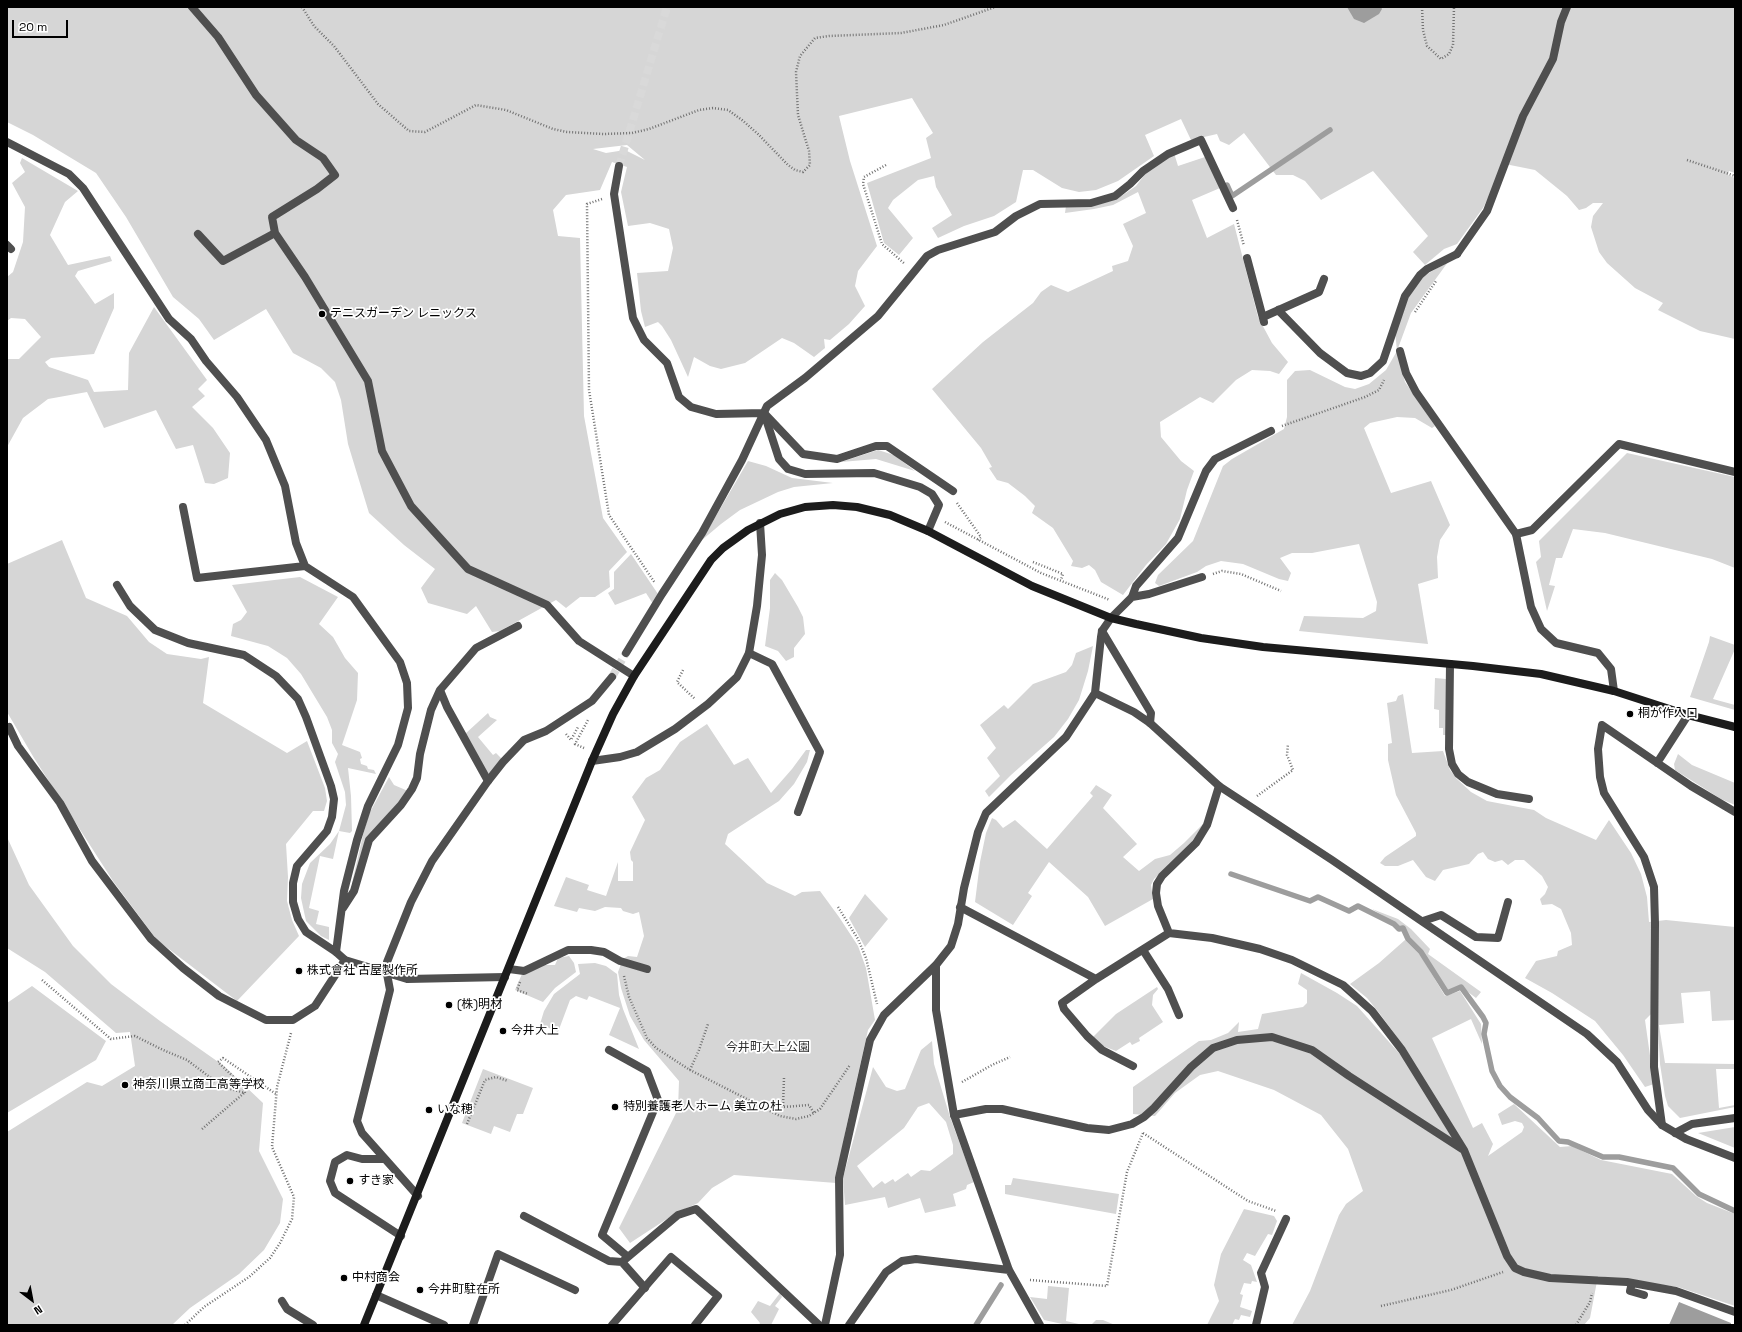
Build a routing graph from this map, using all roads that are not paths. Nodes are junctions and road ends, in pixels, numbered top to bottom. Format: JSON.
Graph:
{"nodes":[{"id":1,"x":192,"y":7,"type":"edge"},
{"id":2,"x":1567,"y":7,"type":"edge"},
{"id":3,"x":7,"y":142,"type":"edge"},
{"id":4,"x":619,"y":166,"type":"tunnel mouth"},
{"id":5,"x":1233,"y":208,"type":"road end"},
{"id":6,"x":275,"y":233,"type":"junction"},
{"id":7,"x":198,"y":234,"type":"dead end"},
{"id":8,"x":1247,"y":258,"type":"road end"},
{"id":9,"x":1324,"y":279,"type":"dead end"},
{"id":10,"x":1278,"y":310,"type":"junction"},
{"id":11,"x":1400,"y":351,"type":"dead end"},
{"id":12,"x":764,"y":413,"type":"junction"},
{"id":13,"x":1271,"y":431,"type":"road end"},
{"id":14,"x":1735,"y":472,"type":"edge"},
{"id":15,"x":953,"y":491,"type":"dead end"},
{"id":16,"x":183,"y":507,"type":"dead end"},
{"id":17,"x":760,"y":523,"type":"junction"},
{"id":18,"x":928,"y":531,"type":"junction"},
{"id":19,"x":1516,"y":534,"type":"junction"},
{"id":20,"x":305,"y":566,"type":"junction"},
{"id":21,"x":1202,"y":577,"type":"road end"},
{"id":22,"x":117,"y":585,"type":"dead end"},
{"id":23,"x":1132,"y":597,"type":"junction"},
{"id":24,"x":1111,"y":618,"type":"junction"},
{"id":25,"x":518,"y":626,"type":"dead end"},
{"id":26,"x":1102,"y":630,"type":"junction"},
{"id":27,"x":626,"y":653,"type":"tunnel mouth"},
{"id":28,"x":749,"y":653,"type":"junction"},
{"id":29,"x":1450,"y":664,"type":"junction"},
{"id":30,"x":634,"y":676,"type":"junction"},
{"id":31,"x":612,"y":677,"type":"tunnel mouth"},
{"id":32,"x":440,"y":690,"type":"junction"},
{"id":33,"x":1614,"y":691,"type":"junction"},
{"id":34,"x":1095,"y":693,"type":"junction"},
{"id":35,"x":1688,"y":715,"type":"junction"},
{"id":36,"x":1150,"y":723,"type":"junction"},
{"id":37,"x":9,"y":727,"type":"dead end"},
{"id":38,"x":1735,"y":727,"type":"edge"},
{"id":39,"x":592,"y":761,"type":"junction"},
{"id":40,"x":1657,"y":763,"type":"junction"},
{"id":41,"x":488,"y":781,"type":"junction"},
{"id":42,"x":1219,"y":786,"type":"junction"},
{"id":43,"x":1529,"y":799,"type":"dead end"},
{"id":44,"x":798,"y":812,"type":"dead end"},
{"id":45,"x":1735,"y":812,"type":"edge"},
{"id":46,"x":1508,"y":902,"type":"dead end"},
{"id":47,"x":960,"y":907,"type":"junction"},
{"id":48,"x":342,"y":910,"type":"junction"},
{"id":49,"x":1423,"y":922,"type":"junction"},
{"id":50,"x":1170,"y":933,"type":"junction"},
{"id":51,"x":1143,"y":950,"type":"junction"},
{"id":52,"x":336,"y":952,"type":"junction"},
{"id":53,"x":345,"y":960,"type":"junction"},
{"id":54,"x":936,"y":965,"type":"junction"},
{"id":55,"x":509,"y":969,"type":"junction"},
{"id":56,"x":647,"y":969,"type":"dead end"},
{"id":57,"x":387,"y":974,"type":"junction"},
{"id":58,"x":506,"y":977,"type":"junction"},
{"id":59,"x":1096,"y":979,"type":"junction"},
{"id":60,"x":1179,"y":1015,"type":"dead end"},
{"id":61,"x":609,"y":1050,"type":"dead end"},
{"id":62,"x":1133,"y":1066,"type":"dead end"},
{"id":63,"x":954,"y":1115,"type":"junction"},
{"id":64,"x":1735,"y":1118,"type":"edge"},
{"id":65,"x":1662,"y":1125,"type":"junction"},
{"id":66,"x":1675,"y":1133,"type":"junction"},
{"id":67,"x":1464,"y":1150,"type":"junction"},
{"id":68,"x":1735,"y":1158,"type":"edge"},
{"id":69,"x":384,"y":1159,"type":"junction"},
{"id":70,"x":418,"y":1196,"type":"junction"},
{"id":71,"x":524,"y":1216,"type":"dead end"},
{"id":72,"x":1286,"y":1219,"type":"road end"},
{"id":73,"x":401,"y":1236,"type":"junction"},
{"id":74,"x":625,"y":1259,"type":"junction"},
{"id":75,"x":1008,"y":1270,"type":"junction"},
{"id":76,"x":1632,"y":1283,"type":"junction"},
{"id":77,"x":645,"y":1288,"type":"junction"},
{"id":78,"x":575,"y":1290,"type":"dead end"},
{"id":79,"x":376,"y":1295,"type":"junction"},
{"id":80,"x":1644,"y":1295,"type":"dead end"},
{"id":81,"x":282,"y":1301,"type":"dead end"},
{"id":82,"x":1735,"y":1312,"type":"edge"},
{"id":83,"x":313,"y":1325,"type":"edge"},
{"id":84,"x":364,"y":1325,"type":"edge"},
{"id":85,"x":444,"y":1325,"type":"edge"},
{"id":86,"x":473,"y":1325,"type":"edge"},
{"id":87,"x":612,"y":1325,"type":"edge"},
{"id":88,"x":695,"y":1325,"type":"edge"},
{"id":89,"x":819,"y":1325,"type":"edge"},
{"id":90,"x":825,"y":1325,"type":"edge"},
{"id":91,"x":849,"y":1325,"type":"edge"},
{"id":92,"x":1040,"y":1325,"type":"edge"},
{"id":93,"x":1256,"y":1325,"type":"edge"}],
"edges":[{"from":1,"to":6,"type":"street"},
{"from":2,"to":10,"type":"street"},
{"from":3,"to":20,"type":"street"},
{"from":4,"to":12,"type":"street"},
{"from":5,"to":12,"type":"street"},
{"from":6,"to":7,"type":"street"},
{"from":6,"to":30,"type":"street"},
{"from":8,"to":10,"type":"street"},
{"from":9,"to":10,"type":"street"},
{"from":11,"to":19,"type":"street"},
{"from":12,"to":15,"type":"street"},
{"from":12,"to":18,"type":"street"},
{"from":12,"to":27,"type":"street"},
{"from":13,"to":23,"type":"street"},
{"from":14,"to":19,"type":"street"},
{"from":16,"to":20,"type":"street"},
{"from":17,"to":18,"type":"street"},
{"from":17,"to":28,"type":"street"},
{"from":17,"to":30,"type":"street"},
{"from":18,"to":24,"type":"street"},
{"from":19,"to":33,"type":"street"},
{"from":20,"to":48,"type":"street"},
{"from":21,"to":23,"type":"street"},
{"from":22,"to":52,"type":"street"},
{"from":23,"to":24,"type":"street"},
{"from":24,"to":26,"type":"street"},
{"from":24,"to":29,"type":"street"},
{"from":25,"to":32,"type":"street"},
{"from":26,"to":34,"type":"street"},
{"from":26,"to":36,"type":"street"},
{"from":28,"to":39,"type":"street"},
{"from":28,"to":44,"type":"street"},
{"from":29,"to":33,"type":"street"},
{"from":29,"to":43,"type":"street"},
{"from":30,"to":39,"type":"street"},
{"from":31,"to":41,"type":"street"},
{"from":32,"to":41,"type":"street"},
{"from":32,"to":48,"type":"street"},
{"from":33,"to":35,"type":"street"},
{"from":34,"to":36,"type":"street"},
{"from":34,"to":47,"type":"street"},
{"from":35,"to":38,"type":"street"},
{"from":35,"to":40,"type":"street"},
{"from":36,"to":42,"type":"street"},
{"from":37,"to":53,"type":"street"},
{"from":39,"to":55,"type":"street"},
{"from":40,"to":45,"type":"street"},
{"from":40,"to":65,"type":"street"},
{"from":41,"to":57,"type":"street"},
{"from":42,"to":49,"type":"street"},
{"from":42,"to":50,"type":"street"},
{"from":46,"to":49,"type":"street"},
{"from":47,"to":54,"type":"street"},
{"from":47,"to":59,"type":"street"},
{"from":48,"to":52,"type":"street"},
{"from":49,"to":65,"type":"street"},
{"from":50,"to":51,"type":"street"},
{"from":50,"to":67,"type":"street"},
{"from":51,"to":59,"type":"street"},
{"from":51,"to":60,"type":"street"},
{"from":52,"to":53,"type":"street"},
{"from":53,"to":57,"type":"street"},
{"from":54,"to":63,"type":"street"},
{"from":54,"to":90,"type":"street"},
{"from":55,"to":56,"type":"street"},
{"from":55,"to":58,"type":"street"},
{"from":57,"to":58,"type":"street"},
{"from":57,"to":69,"type":"street"},
{"from":58,"to":70,"type":"street"},
{"from":59,"to":62,"type":"street"},
{"from":61,"to":74,"type":"street"},
{"from":63,"to":67,"type":"street"},
{"from":63,"to":75,"type":"street"},
{"from":64,"to":66,"type":"street"},
{"from":65,"to":66,"type":"street"},
{"from":66,"to":68,"type":"street"},
{"from":67,"to":76,"type":"street"},
{"from":69,"to":70,"type":"street"},
{"from":69,"to":73,"type":"street"},
{"from":70,"to":73,"type":"street"},
{"from":71,"to":74,"type":"street"},
{"from":72,"to":93,"type":"street"},
{"from":73,"to":79,"type":"street"},
{"from":74,"to":77,"type":"street"},
{"from":74,"to":89,"type":"street"},
{"from":75,"to":91,"type":"street"},
{"from":75,"to":92,"type":"street"},
{"from":76,"to":80,"type":"street"},
{"from":76,"to":82,"type":"street"},
{"from":77,"to":87,"type":"street"},
{"from":77,"to":88,"type":"street"},
{"from":78,"to":86,"type":"street"},
{"from":79,"to":84,"type":"street"},
{"from":79,"to":85,"type":"street"},
{"from":81,"to":83,"type":"street"}]}
